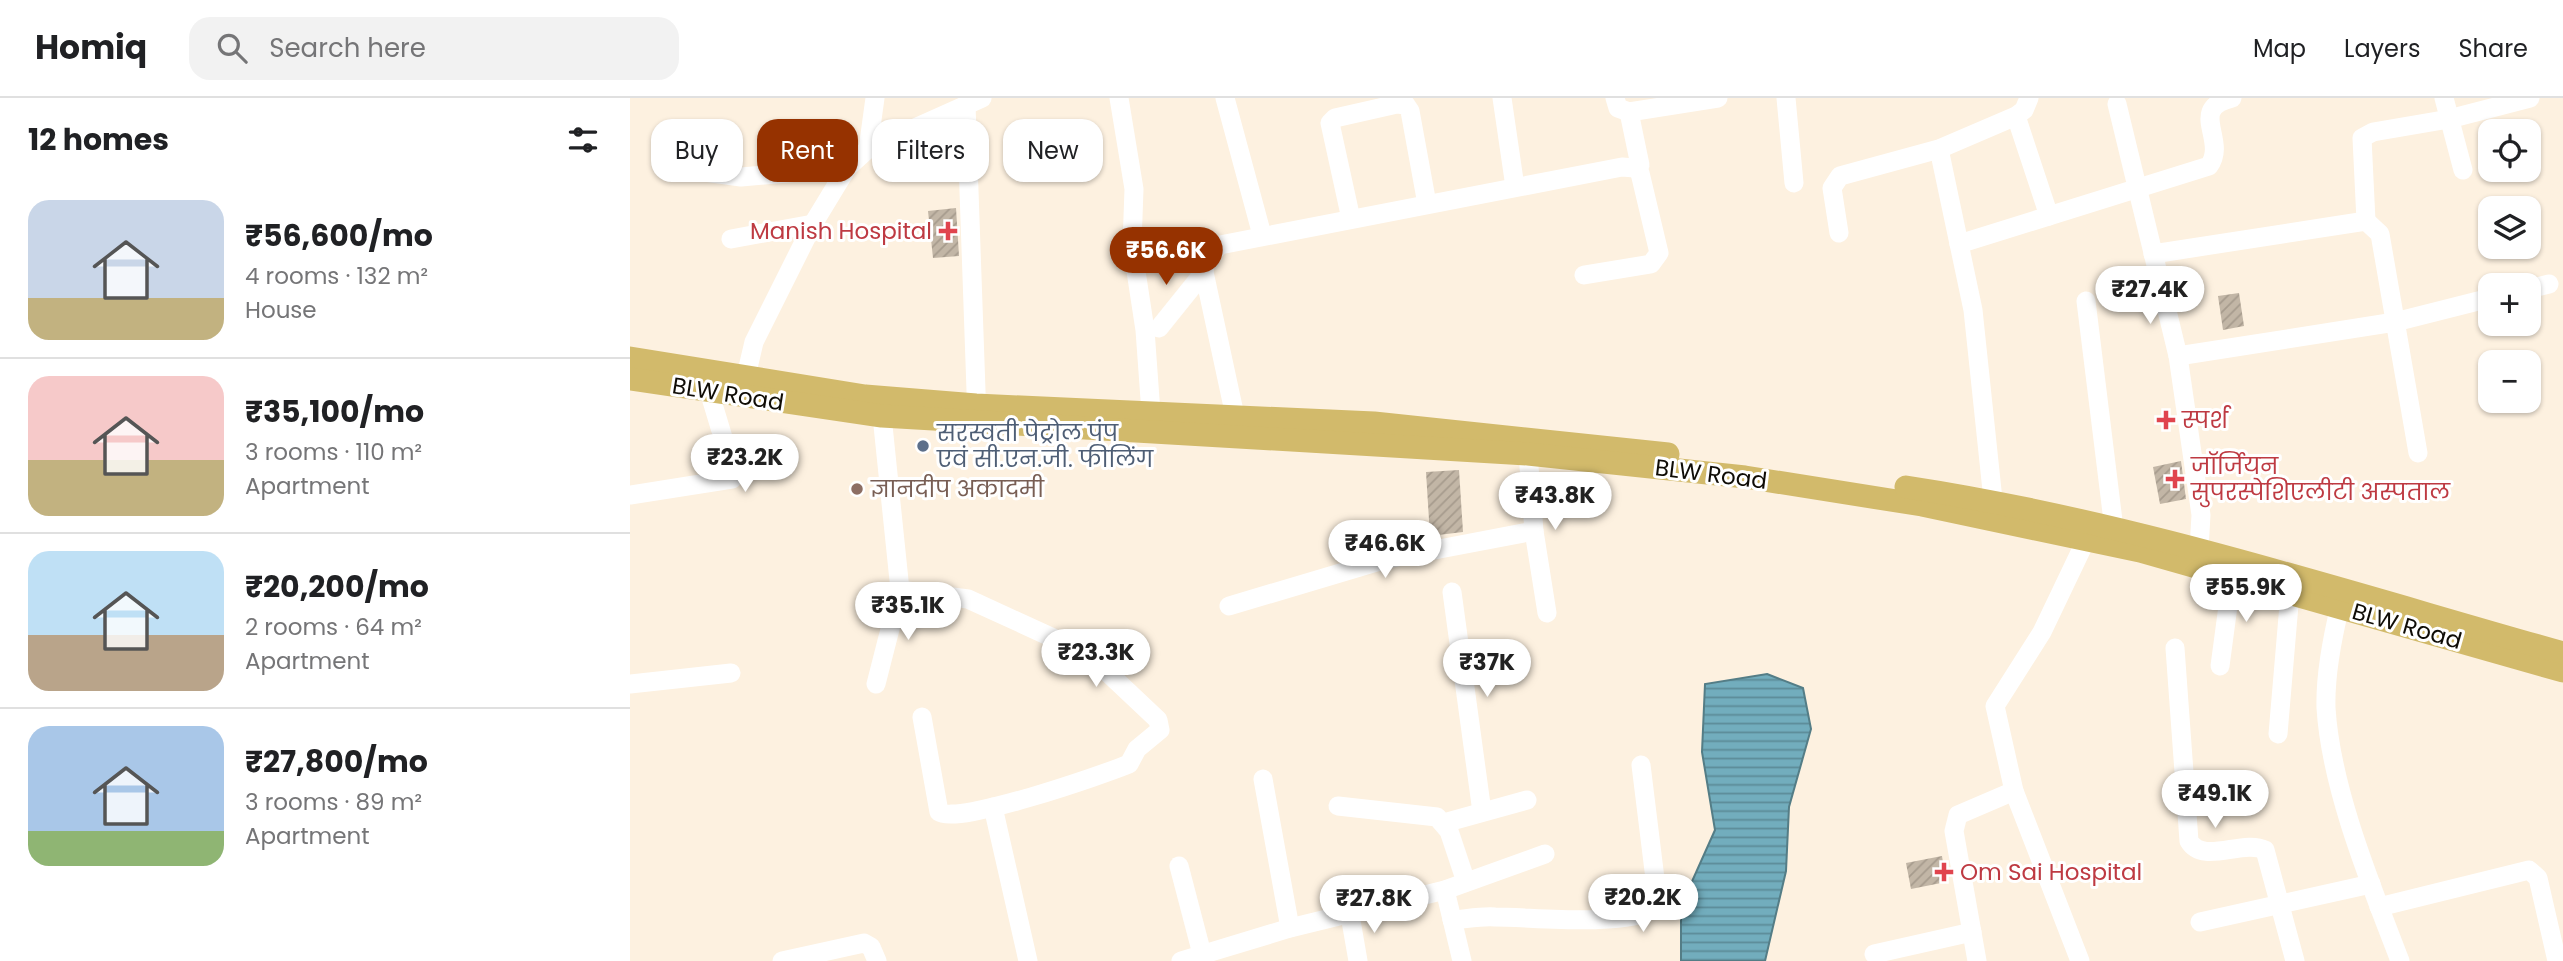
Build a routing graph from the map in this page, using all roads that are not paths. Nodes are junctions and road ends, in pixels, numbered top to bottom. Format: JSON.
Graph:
{"nodes":[{"id":1,"x":875,"y":98,"type":"edge"},
{"id":2,"x":1119,"y":98,"type":"edge"},
{"id":3,"x":1225,"y":98,"type":"edge"},
{"id":4,"x":1503,"y":98,"type":"edge"},
{"id":5,"x":1718,"y":98,"type":"edge"},
{"id":6,"x":1786,"y":98,"type":"edge"},
{"id":7,"x":2029,"y":98,"type":"edge"},
{"id":8,"x":2232,"y":98,"type":"edge"},
{"id":9,"x":2444,"y":98,"type":"edge"},
{"id":10,"x":2530,"y":98,"type":"edge"},
{"id":11,"x":974,"y":101,"type":"edge"},
{"id":12,"x":2117,"y":104,"type":"dead end"},
{"id":13,"x":1622,"y":105,"type":"edge"},
{"id":14,"x":2016,"y":116,"type":"junction"},
{"id":15,"x":2449,"y":119,"type":"junction"},
{"id":16,"x":868,"y":149,"type":"junction"},
{"id":17,"x":1938,"y":149,"type":"junction"},
{"id":18,"x":858,"y":157,"type":"edge"},
{"id":19,"x":1640,"y":165,"type":"dead end"},
{"id":20,"x":2463,"y":170,"type":"dead end"},
{"id":21,"x":837,"y":182,"type":"edge"},
{"id":22,"x":1794,"y":183,"type":"dead end"},
{"id":23,"x":1515,"y":187,"type":"junction"},
{"id":24,"x":2137,"y":188,"type":"junction"},
{"id":25,"x":1427,"y":204,"type":"junction"},
{"id":26,"x":2049,"y":216,"type":"junction"},
{"id":27,"x":1351,"y":219,"type":"junction"},
{"id":28,"x":2366,"y":220,"type":"junction"},
{"id":29,"x":813,"y":224,"type":"junction"},
{"id":30,"x":1839,"y":233,"type":"dead end"},
{"id":31,"x":1262,"y":235,"type":"junction"},
{"id":32,"x":731,"y":239,"type":"dead end"},
{"id":33,"x":1959,"y":244,"type":"junction"},
{"id":34,"x":2153,"y":254,"type":"junction"},
{"id":35,"x":1204,"y":272,"type":"junction"},
{"id":36,"x":1584,"y":275,"type":"dead end"},
{"id":37,"x":2549,"y":284,"type":"dead end"},
{"id":38,"x":2541,"y":286,"type":"edge"},
{"id":39,"x":2478,"y":301,"type":"edge"},
{"id":40,"x":2085,"y":302,"type":"dead end"},
{"id":41,"x":2395,"y":322,"type":"junction"},
{"id":42,"x":1158,"y":328,"type":"dead end"},
{"id":43,"x":2178,"y":356,"type":"junction"},
{"id":44,"x":630,"y":358,"type":"edge"},
{"id":45,"x":630,"y":379,"type":"edge"},
{"id":46,"x":744,"y":388,"type":"junction"},
{"id":47,"x":709,"y":391,"type":"junction"},
{"id":48,"x":1151,"y":413,"type":"junction"},
{"id":49,"x":976,"y":414,"type":"junction"},
{"id":50,"x":882,"y":416,"type":"junction"},
{"id":51,"x":1237,"y":426,"type":"junction"},
{"id":52,"x":2418,"y":453,"type":"dead end"},
{"id":53,"x":1528,"y":454,"type":"junction"},
{"id":54,"x":630,"y":495,"type":"edge"},
{"id":55,"x":2006,"y":509,"type":"junction"},
{"id":56,"x":2114,"y":529,"type":"junction"},
{"id":57,"x":1534,"y":531,"type":"junction"},
{"id":58,"x":2084,"y":542,"type":"junction"},
{"id":59,"x":2148,"y":545,"type":"junction"},
{"id":60,"x":2199,"y":549,"type":"junction"},
{"id":61,"x":2232,"y":576,"type":"junction"},
{"id":62,"x":900,"y":590,"type":"junction"},
{"id":63,"x":2315,"y":591,"type":"junction"},
{"id":64,"x":1452,"y":592,"type":"dead end"},
{"id":65,"x":2290,"y":593,"type":"junction"},
{"id":66,"x":1229,"y":606,"type":"dead end"},
{"id":67,"x":2340,"y":606,"type":"junction"},
{"id":68,"x":1547,"y":613,"type":"dead end"},
{"id":69,"x":2175,"y":648,"type":"dead end"},
{"id":70,"x":2563,"y":653,"type":"edge"},
{"id":71,"x":2220,"y":666,"type":"dead end"},
{"id":72,"x":2563,"y":671,"type":"edge"},
{"id":73,"x":731,"y":673,"type":"dead end"},
{"id":74,"x":630,"y":684,"type":"edge"},
{"id":75,"x":876,"y":684,"type":"dead end"},
{"id":76,"x":922,"y":717,"type":"dead end"},
{"id":77,"x":2278,"y":734,"type":"dead end"},
{"id":78,"x":1641,"y":765,"type":"dead end"},
{"id":79,"x":1263,"y":779,"type":"dead end"},
{"id":80,"x":2014,"y":791,"type":"junction"},
{"id":81,"x":1527,"y":800,"type":"dead end"},
{"id":82,"x":1338,"y":806,"type":"dead end"},
{"id":83,"x":993,"y":807,"type":"junction"},
{"id":84,"x":1482,"y":812,"type":"junction"},
{"id":85,"x":1444,"y":822,"type":"junction"},
{"id":86,"x":1545,"y":854,"type":"dead end"},
{"id":87,"x":1179,"y":866,"type":"dead end"},
{"id":88,"x":1466,"y":882,"type":"junction"},
{"id":89,"x":2371,"y":884,"type":"junction"},
{"id":90,"x":1445,"y":890,"type":"junction"},
{"id":91,"x":2279,"y":903,"type":"junction"},
{"id":92,"x":2379,"y":906,"type":"junction"},
{"id":93,"x":1350,"y":915,"type":"junction"},
{"id":94,"x":1452,"y":920,"type":"junction"},
{"id":95,"x":2200,"y":922,"type":"dead end"},
{"id":96,"x":1290,"y":928,"type":"junction"},
{"id":97,"x":1972,"y":932,"type":"junction"},
{"id":98,"x":1249,"y":952,"type":"edge"},
{"id":99,"x":1202,"y":954,"type":"junction"},
{"id":100,"x":1874,"y":954,"type":"dead end"},
{"id":101,"x":809,"y":957,"type":"edge"},
{"id":102,"x":782,"y":961,"type":"edge"},
{"id":103,"x":877,"y":961,"type":"edge"},
{"id":104,"x":1028,"y":961,"type":"edge"},
{"id":105,"x":1181,"y":961,"type":"edge"},
{"id":106,"x":1358,"y":961,"type":"edge"},
{"id":107,"x":1462,"y":961,"type":"edge"},
{"id":108,"x":1977,"y":961,"type":"edge"},
{"id":109,"x":2080,"y":961,"type":"edge"},
{"id":110,"x":2295,"y":961,"type":"edge"},
{"id":111,"x":2400,"y":961,"type":"edge"},
{"id":112,"x":2557,"y":961,"type":"edge"}],
"edges":[{"from":1,"to":16,"type":"street"},
{"from":2,"to":48,"type":"street"},
{"from":3,"to":31,"type":"street"},
{"from":4,"to":23,"type":"street"},
{"from":5,"to":13,"type":"street"},
{"from":6,"to":22,"type":"street"},
{"from":7,"to":14,"type":"street"},
{"from":8,"to":24,"type":"street"},
{"from":9,"to":15,"type":"street"},
{"from":10,"to":15,"type":"street"},
{"from":11,"to":16,"type":"street"},
{"from":11,"to":49,"type":"street"},
{"from":12,"to":24,"type":"street"},
{"from":13,"to":19,"type":"street"},
{"from":14,"to":17,"type":"street"},
{"from":14,"to":26,"type":"street"},
{"from":15,"to":20,"type":"street"},
{"from":15,"to":28,"type":"street"},
{"from":16,"to":18,"type":"street"},
{"from":17,"to":30,"type":"street"},
{"from":17,"to":33,"type":"street"},
{"from":21,"to":29,"type":"street"},
{"from":23,"to":25,"type":"street"},
{"from":23,"to":36,"type":"street"},
{"from":24,"to":26,"type":"street"},
{"from":24,"to":34,"type":"street"},
{"from":25,"to":27,"type":"street"},
{"from":25,"to":27,"type":"street"},
{"from":26,"to":33,"type":"street"},
{"from":27,"to":31,"type":"street"},
{"from":28,"to":34,"type":"street"},
{"from":28,"to":41,"type":"street"},
{"from":29,"to":32,"type":"street"},
{"from":29,"to":46,"type":"street"},
{"from":31,"to":35,"type":"street"},
{"from":33,"to":55,"type":"street"},
{"from":34,"to":43,"type":"street"},
{"from":35,"to":42,"type":"street"},
{"from":35,"to":51,"type":"street"},
{"from":37,"to":38,"type":"street"},
{"from":39,"to":41,"type":"street"},
{"from":40,"to":56,"type":"street"},
{"from":41,"to":43,"type":"street"},
{"from":41,"to":52,"type":"street"},
{"from":43,"to":60,"type":"street"},
{"from":44,"to":46,"type":"main road"},
{"from":45,"to":47,"type":"main road","name":"BLW Road"},
{"from":46,"to":47,"type":"main road","name":"BLW Road"},
{"from":46,"to":49,"type":"main road"},
{"from":46,"to":50,"type":"main road","name":"BLW Road"},
{"from":47,"to":54,"type":"street"},
{"from":48,"to":49,"type":"main road"},
{"from":48,"to":51,"type":"main road"},
{"from":49,"to":50,"type":"main road","name":"BLW Road"},
{"from":49,"to":51,"type":"main road","name":"BLW Road"},
{"from":50,"to":62,"type":"street"},
{"from":51,"to":53,"type":"main road","name":"BLW Road"},
{"from":51,"to":55,"type":"main road"},
{"from":53,"to":55,"type":"main road","name":"BLW Road"},
{"from":53,"to":57,"type":"street"},
{"from":55,"to":56,"type":"main road"},
{"from":55,"to":58,"type":"main road","name":"BLW Road"},
{"from":56,"to":59,"type":"main road"},
{"from":57,"to":66,"type":"street"},
{"from":57,"to":68,"type":"street"},
{"from":58,"to":59,"type":"main road","name":"BLW Road"},
{"from":58,"to":80,"type":"street"},
{"from":59,"to":60,"type":"main road"},
{"from":59,"to":61,"type":"main road","name":"BLW Road"},
{"from":60,"to":63,"type":"main road"},
{"from":61,"to":65,"type":"main road","name":"BLW Road"},
{"from":61,"to":71,"type":"street"},
{"from":62,"to":75,"type":"street"},
{"from":62,"to":83,"type":"street"},
{"from":63,"to":65,"type":"main road","name":"BLW Road"},
{"from":63,"to":67,"type":"main road","name":"BLW Road"},
{"from":63,"to":70,"type":"main road"},
{"from":64,"to":84,"type":"street"},
{"from":65,"to":77,"type":"street"},
{"from":67,"to":72,"type":"main road","name":"BLW Road"},
{"from":67,"to":89,"type":"street"},
{"from":69,"to":91,"type":"street"},
{"from":73,"to":74,"type":"street"},
{"from":76,"to":83,"type":"street"},
{"from":78,"to":94,"type":"street"},
{"from":79,"to":96,"type":"street"},
{"from":80,"to":97,"type":"street"},
{"from":80,"to":109,"type":"street"},
{"from":81,"to":84,"type":"street"},
{"from":82,"to":85,"type":"street"},
{"from":83,"to":104,"type":"street"},
{"from":84,"to":85,"type":"street"},
{"from":85,"to":88,"type":"street"},
{"from":86,"to":88,"type":"street"},
{"from":87,"to":99,"type":"street"},
{"from":88,"to":90,"type":"street"},
{"from":89,"to":91,"type":"street"},
{"from":89,"to":92,"type":"street"},
{"from":90,"to":93,"type":"street"},
{"from":90,"to":94,"type":"street"},
{"from":91,"to":95,"type":"street"},
{"from":91,"to":110,"type":"street"},
{"from":92,"to":111,"type":"street"},
{"from":92,"to":112,"type":"street"},
{"from":93,"to":96,"type":"street"},
{"from":93,"to":106,"type":"street"},
{"from":94,"to":107,"type":"street"},
{"from":96,"to":98,"type":"street"},
{"from":97,"to":100,"type":"street"},
{"from":97,"to":108,"type":"street"},
{"from":98,"to":99,"type":"street"},
{"from":99,"to":105,"type":"street"},
{"from":101,"to":102,"type":"street"},
{"from":101,"to":103,"type":"street"}]}
